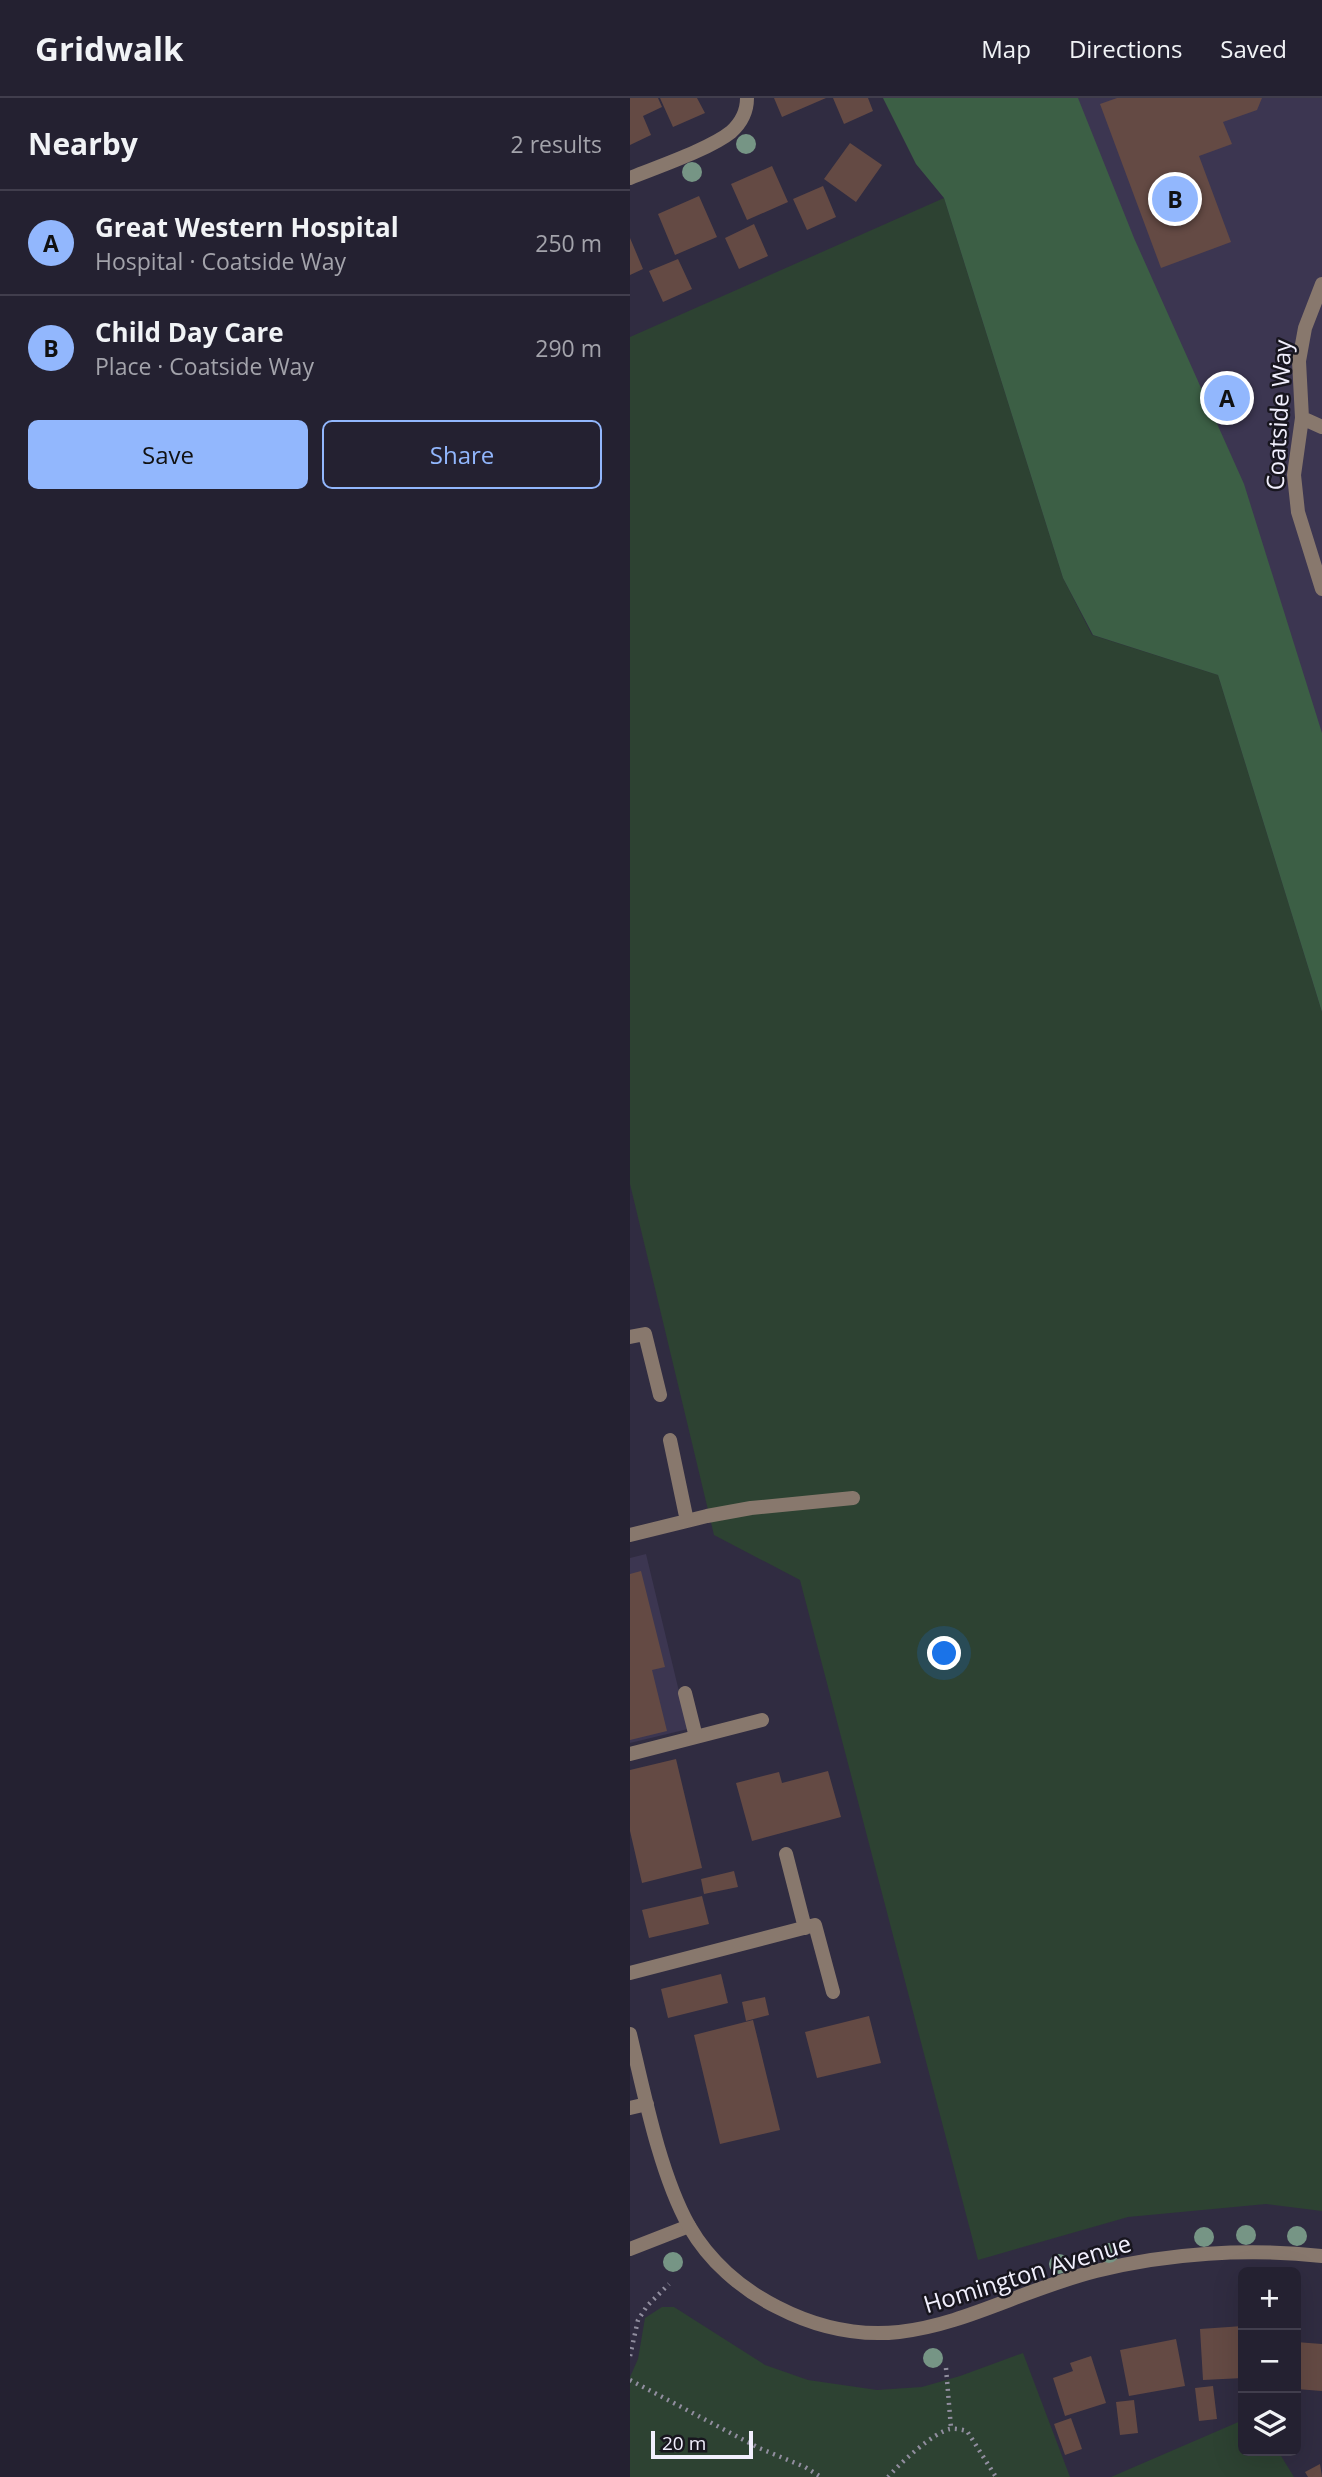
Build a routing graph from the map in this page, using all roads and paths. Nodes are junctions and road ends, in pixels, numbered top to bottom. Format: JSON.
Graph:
{"nodes":[{"id":1,"x":747,"y":98,"type":"edge"},
{"id":2,"x":630,"y":178,"type":"edge"},
{"id":3,"x":1322,"y":284,"type":"edge"},
{"id":4,"x":1302,"y":418,"type":"junction"},
{"id":5,"x":1322,"y":427,"type":"edge"},
{"id":6,"x":1322,"y":589,"type":"edge"},
{"id":7,"x":630,"y":1337,"type":"edge"},
{"id":8,"x":660,"y":1395,"type":"dead end"},
{"id":9,"x":670,"y":1440,"type":"dead end"},
{"id":10,"x":853,"y":1498,"type":"dead end"},
{"id":11,"x":687,"y":1521,"type":"junction"},
{"id":12,"x":630,"y":1535,"type":"edge"},
{"id":13,"x":685,"y":1693,"type":"dead end"},
{"id":14,"x":762,"y":1720,"type":"dead end"},
{"id":15,"x":696,"y":1737,"type":"junction"},
{"id":16,"x":630,"y":1754,"type":"edge"},
{"id":17,"x":786,"y":1854,"type":"dead end"},
{"id":18,"x":805,"y":1928,"type":"junction"},
{"id":19,"x":630,"y":1973,"type":"edge"},
{"id":20,"x":833,"y":1992,"type":"dead end"},
{"id":21,"x":630,"y":2034,"type":"edge"},
{"id":22,"x":647,"y":2104,"type":"junction"},
{"id":23,"x":630,"y":2108,"type":"edge"},
{"id":24,"x":689,"y":2226,"type":"junction"},
{"id":25,"x":630,"y":2249,"type":"edge"},
{"id":26,"x":1322,"y":2256,"type":"edge"},
{"id":27,"x":669,"y":2284,"type":"dead end"},
{"id":28,"x":630,"y":2356,"type":"edge"},
{"id":29,"x":946,"y":2368,"type":"dead end"},
{"id":30,"x":630,"y":2380,"type":"edge"},
{"id":31,"x":951,"y":2428,"type":"junction"},
{"id":32,"x":821,"y":2477,"type":"edge"},
{"id":33,"x":888,"y":2477,"type":"edge"},
{"id":34,"x":996,"y":2477,"type":"edge"}],
"edges":[{"from":1,"to":2,"type":"street"},
{"from":3,"to":4,"type":"street","name":"Coatside Way"},
{"from":4,"to":5,"type":"street"},
{"from":4,"to":6,"type":"street","name":"Coatside Way"},
{"from":7,"to":8,"type":"street"},
{"from":9,"to":11,"type":"street"},
{"from":10,"to":11,"type":"street"},
{"from":11,"to":12,"type":"street"},
{"from":13,"to":15,"type":"street"},
{"from":14,"to":15,"type":"street"},
{"from":15,"to":16,"type":"street"},
{"from":17,"to":18,"type":"street"},
{"from":18,"to":19,"type":"street"},
{"from":18,"to":20,"type":"street"},
{"from":21,"to":22,"type":"street","name":"Homington Avenue"},
{"from":22,"to":23,"type":"street"},
{"from":22,"to":24,"type":"street","name":"Homington Avenue"},
{"from":24,"to":25,"type":"street"},
{"from":24,"to":26,"type":"street","name":"Homington Avenue"},
{"from":27,"to":28,"type":"path"},
{"from":29,"to":31,"type":"path"},
{"from":30,"to":32,"type":"path"},
{"from":31,"to":33,"type":"path"},
{"from":31,"to":34,"type":"path"}]}
